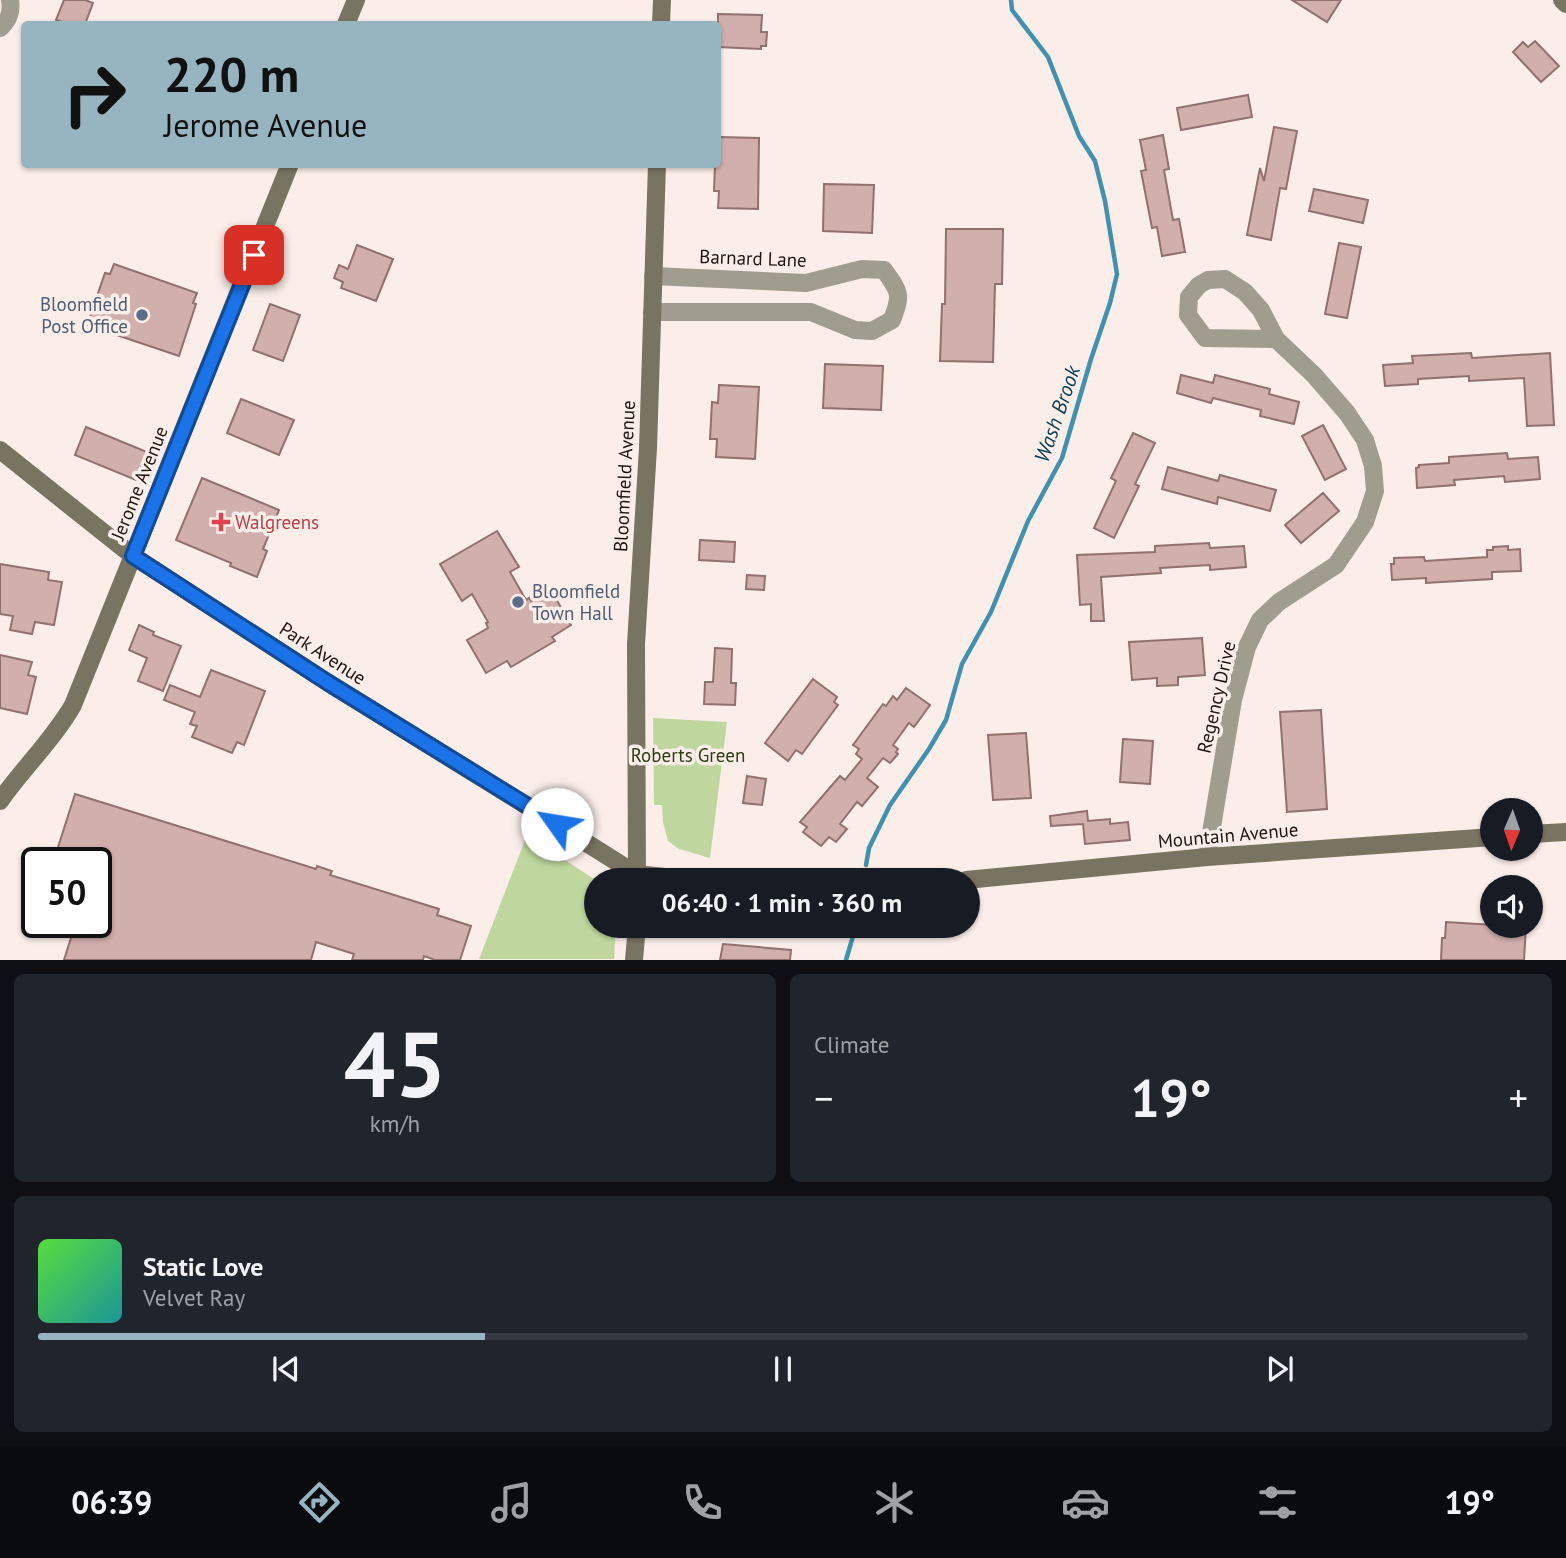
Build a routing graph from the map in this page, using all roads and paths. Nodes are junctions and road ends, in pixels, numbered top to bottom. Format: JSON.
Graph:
{"nodes":[{"id":1,"x":10,"y":0,"type":"edge"},
{"id":2,"x":356,"y":0,"type":"edge"},
{"id":3,"x":662,"y":0,"type":"edge"},
{"id":4,"x":1562,"y":0,"type":"edge"},
{"id":5,"x":1566,"y":4,"type":"edge"},
{"id":6,"x":347,"y":21,"type":"edge"},
{"id":7,"x":661,"y":21,"type":"edge"},
{"id":8,"x":0,"y":28,"type":"edge"},
{"id":9,"x":288,"y":168,"type":"edge"},
{"id":10,"x":657,"y":168,"type":"edge"},
{"id":11,"x":653,"y":276,"type":"junction"},
{"id":12,"x":653,"y":312,"type":"junction"},
{"id":13,"x":1276,"y":339,"type":"junction"},
{"id":14,"x":0,"y":450,"type":"edge"},
{"id":15,"x":133,"y":556,"type":"junction"},
{"id":16,"x":0,"y":801,"type":"edge"},
{"id":17,"x":1566,"y":832,"type":"edge"},
{"id":18,"x":1544,"y":833,"type":"edge"},
{"id":19,"x":1480,"y":838,"type":"edge"},
{"id":20,"x":1206,"y":856,"type":"junction"},
{"id":21,"x":622,"y":868,"type":"edge"},
{"id":22,"x":636,"y":868,"type":"edge"},
{"id":23,"x":980,"y":879,"type":"edge"},
{"id":24,"x":636,"y":938,"type":"edge"},
{"id":25,"x":634,"y":960,"type":"edge"}],
"edges":[{"from":1,"to":8,"type":"street"},
{"from":2,"to":6,"type":"main road"},
{"from":3,"to":7,"type":"main road"},
{"from":4,"to":5,"type":"main road"},
{"from":9,"to":15,"type":"main road","name":"Jerome Avenue"},
{"from":10,"to":11,"type":"main road","name":"Bloomfield Avenue"},
{"from":11,"to":12,"type":"main road","name":"Bloomfield Avenue"},
{"from":11,"to":12,"type":"street","name":"Barnard Lane"},
{"from":12,"to":22,"type":"main road","name":"Bloomfield Avenue"},
{"from":13,"to":13,"type":"street","name":"Regency Drive"},
{"from":13,"to":20,"type":"street","name":"Regency Drive"},
{"from":14,"to":15,"type":"main road","name":"Park Avenue"},
{"from":15,"to":16,"type":"main road","name":"Jerome Avenue"},
{"from":15,"to":21,"type":"main road","name":"Park Avenue"},
{"from":17,"to":18,"type":"main road"},
{"from":19,"to":20,"type":"main road","name":"Mountain Avenue"},
{"from":20,"to":23,"type":"main road","name":"Mountain Avenue"},
{"from":24,"to":25,"type":"main road"}]}
